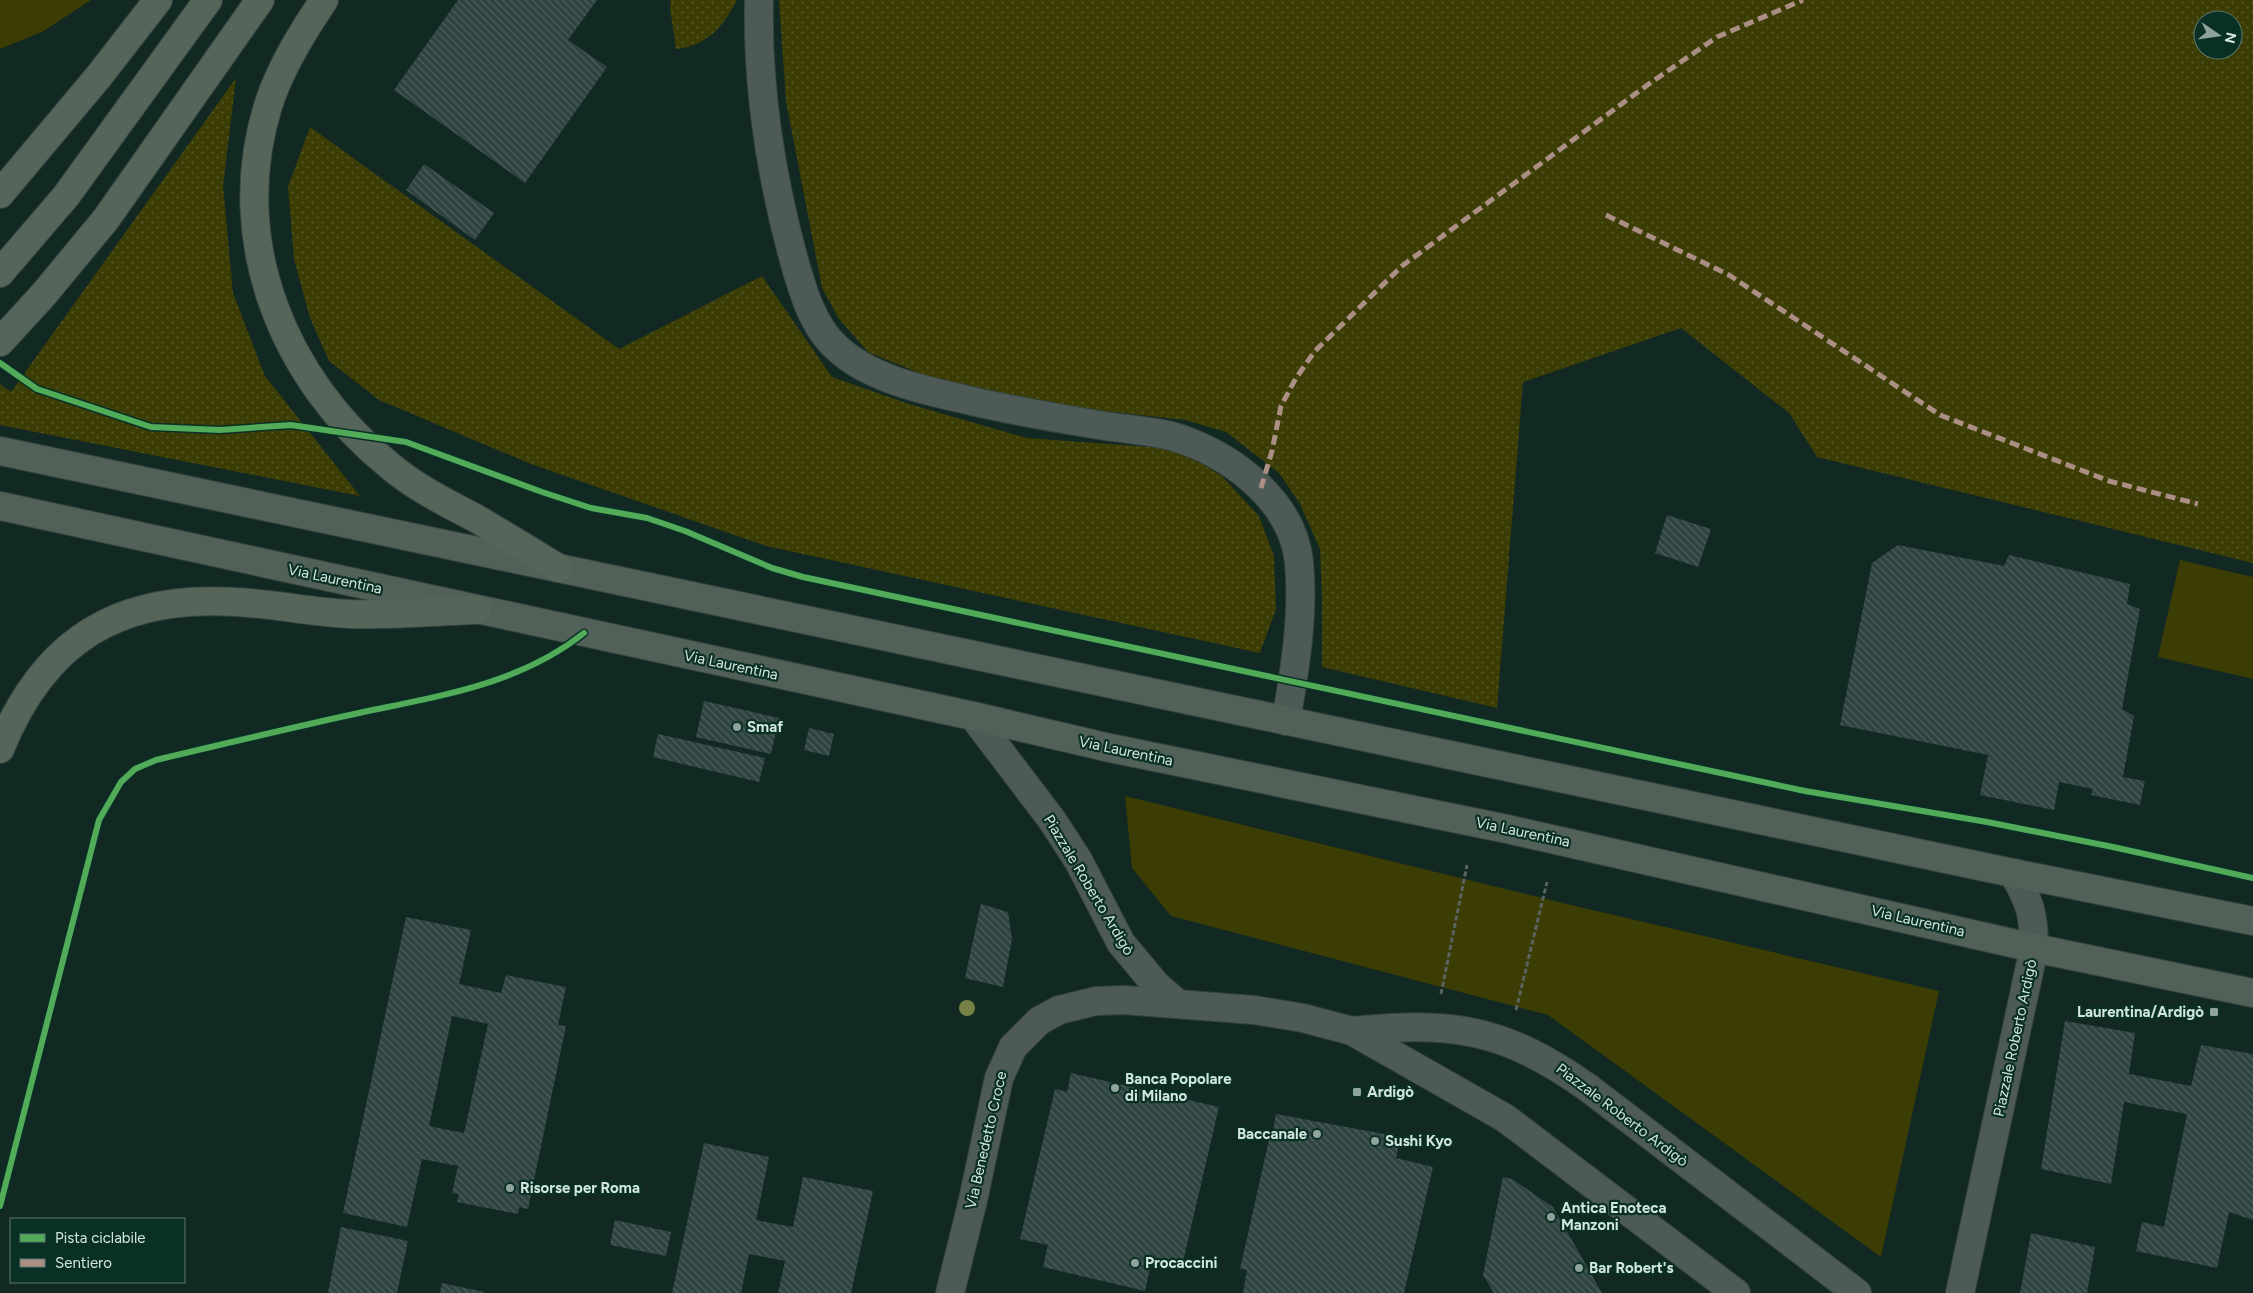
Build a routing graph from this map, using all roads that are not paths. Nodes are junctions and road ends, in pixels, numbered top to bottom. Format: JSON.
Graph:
{"nodes":[{"id":1,"x":158,"y":0,"type":"edge"},
{"id":2,"x":208,"y":0,"type":"edge"},
{"id":3,"x":260,"y":0,"type":"edge"},
{"id":4,"x":324,"y":0,"type":"edge"},
{"id":5,"x":759,"y":0,"type":"edge"},
{"id":6,"x":0,"y":194,"type":"edge"},
{"id":7,"x":0,"y":273,"type":"edge"},
{"id":8,"x":0,"y":342,"type":"edge"},
{"id":9,"x":0,"y":451,"type":"edge"},
{"id":10,"x":0,"y":506,"type":"edge"},
{"id":11,"x":558,"y":568,"type":"junction"},
{"id":12,"x":477,"y":610,"type":"junction"},
{"id":13,"x":973,"y":716,"type":"junction"},
{"id":14,"x":1286,"y":721,"type":"junction"},
{"id":15,"x":0,"y":749,"type":"edge"},
{"id":16,"x":2013,"y":873,"type":"junction"},
{"id":17,"x":2253,"y":921,"type":"edge"},
{"id":18,"x":2034,"y":948,"type":"junction"},
{"id":19,"x":2253,"y":993,"type":"edge"},
{"id":20,"x":1177,"y":1003,"type":"junction"},
{"id":21,"x":1352,"y":1031,"type":"junction"},
{"id":22,"x":950,"y":1293,"type":"edge"},
{"id":23,"x":1736,"y":1293,"type":"edge"},
{"id":24,"x":1857,"y":1293,"type":"edge"},
{"id":25,"x":1960,"y":1293,"type":"edge"}],
"edges":[{"from":1,"to":6,"type":"highway"},
{"from":2,"to":7,"type":"highway"},
{"from":3,"to":8,"type":"highway"},
{"from":4,"to":11,"type":"highway"},
{"from":5,"to":14,"type":"street"},
{"from":9,"to":11,"type":"main road"},
{"from":10,"to":12,"type":"main road","name":"Via Laurentina"},
{"from":11,"to":14,"type":"main road"},
{"from":12,"to":13,"type":"main road","name":"Via Laurentina"},
{"from":12,"to":15,"type":"highway"},
{"from":13,"to":18,"type":"main road","name":"Via Laurentina"},
{"from":13,"to":20,"type":"street","name":"Piazzale Roberto Ardigò"},
{"from":14,"to":16,"type":"main road"},
{"from":16,"to":17,"type":"main road"},
{"from":16,"to":18,"type":"street","name":"Piazzale Roberto Ardigò"},
{"from":18,"to":19,"type":"main road","name":"Via Laurentina"},
{"from":18,"to":25,"type":"street","name":"Piazzale Roberto Ardigò"},
{"from":20,"to":21,"type":"street","name":"Piazzale Roberto Ardigò"},
{"from":20,"to":22,"type":"street","name":"Via Benedetto Croce"},
{"from":21,"to":23,"type":"street","name":"Piazzale Roberto Ardigò"},
{"from":21,"to":24,"type":"street","name":"Piazzale Roberto Ardigò"}]}
